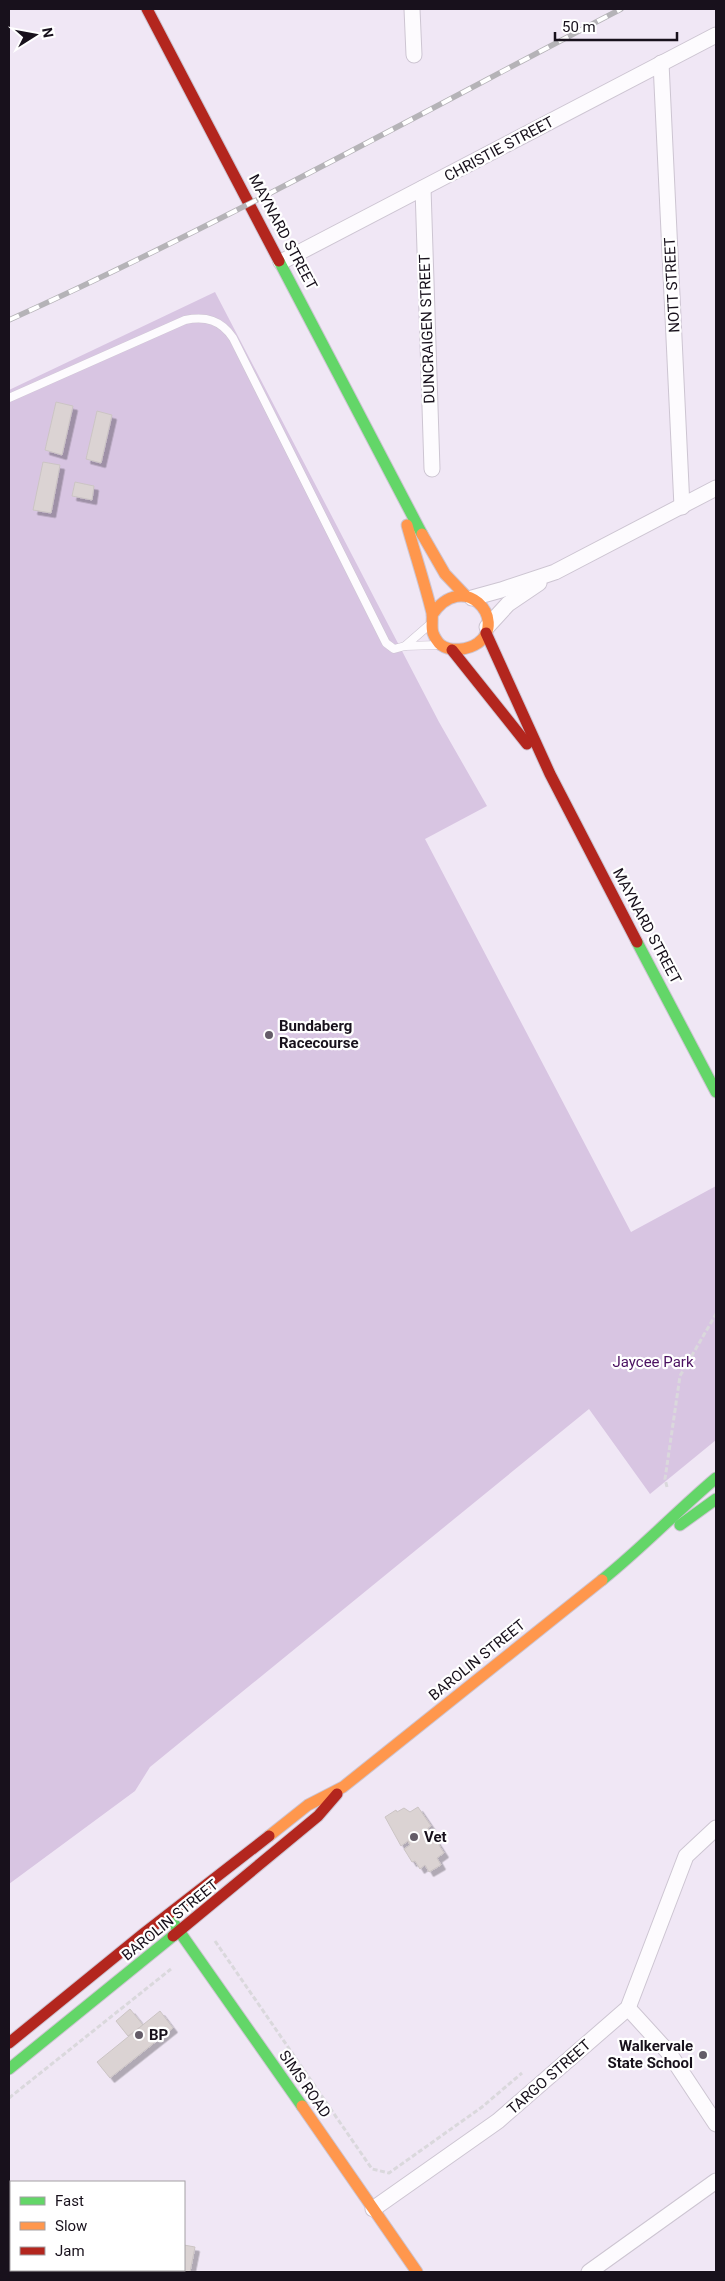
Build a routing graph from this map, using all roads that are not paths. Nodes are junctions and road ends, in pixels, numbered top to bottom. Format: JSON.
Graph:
{"nodes":[{"id":1,"x":147,"y":9,"type":"edge"},
{"id":2,"x":412,"y":9,"type":"edge"},
{"id":3,"x":716,"y":35,"type":"edge"},
{"id":4,"x":414,"y":55,"type":"dead end"},
{"id":5,"x":661,"y":63,"type":"junction"},
{"id":6,"x":423,"y":188,"type":"junction"},
{"id":7,"x":281,"y":262,"type":"junction"},
{"id":8,"x":9,"y":398,"type":"edge"},
{"id":9,"x":432,"y":470,"type":"dead end"},
{"id":10,"x":389,"y":471,"type":"junction"},
{"id":11,"x":716,"y":488,"type":"edge"},
{"id":12,"x":682,"y":507,"type":"junction"},
{"id":13,"x":555,"y":572,"type":"junction"},
{"id":14,"x":469,"y":596,"type":"junction"},
{"id":15,"x":432,"y":619,"type":"junction"},
{"id":16,"x":487,"y":630,"type":"junction"},
{"id":17,"x":405,"y":646,"type":"junction"},
{"id":18,"x":447,"y":648,"type":"junction"},
{"id":19,"x":550,"y":774,"type":"junction"},
{"id":20,"x":716,"y":1092,"type":"edge"},
{"id":21,"x":715,"y":1479,"type":"edge"},
{"id":22,"x":716,"y":1499,"type":"edge"},
{"id":23,"x":630,"y":1557,"type":"junction"},
{"id":24,"x":343,"y":1786,"type":"junction"},
{"id":25,"x":716,"y":1828,"type":"edge"},
{"id":26,"x":167,"y":1915,"type":"junction"},
{"id":27,"x":180,"y":1932,"type":"junction"},
{"id":28,"x":628,"y":2008,"type":"junction"},
{"id":29,"x":9,"y":2043,"type":"edge"},
{"id":30,"x":9,"y":2069,"type":"edge"},
{"id":31,"x":716,"y":2124,"type":"edge"},
{"id":32,"x":716,"y":2181,"type":"edge"},
{"id":33,"x":373,"y":2209,"type":"junction"},
{"id":34,"x":417,"y":2272,"type":"edge"},
{"id":35,"x":589,"y":2272,"type":"edge"}],
"edges":[{"from":1,"to":7,"type":"street","name":"MAYNARD STREET"},
{"from":2,"to":4,"type":"street"},
{"from":3,"to":5,"type":"street","name":"CHRISTIE STREET"},
{"from":5,"to":6,"type":"street","name":"CHRISTIE STREET"},
{"from":5,"to":12,"type":"street","name":"NOTT STREET"},
{"from":6,"to":7,"type":"street","name":"CHRISTIE STREET"},
{"from":6,"to":9,"type":"street","name":"DUNCRAIGEN STREET"},
{"from":7,"to":10,"type":"street","name":"MAYNARD STREET"},
{"from":8,"to":17,"type":"lane"},
{"from":10,"to":14,"type":"street","name":"MAYNARD STREET"},
{"from":10,"to":15,"type":"street","name":"MAYNARD STREET"},
{"from":11,"to":12,"type":"street"},
{"from":12,"to":13,"type":"street"},
{"from":13,"to":14,"type":"street"},
{"from":13,"to":16,"type":"street"},
{"from":14,"to":15,"type":"street"},
{"from":14,"to":16,"type":"street"},
{"from":15,"to":17,"type":"lane"},
{"from":15,"to":18,"type":"street"},
{"from":16,"to":18,"type":"street"},
{"from":16,"to":19,"type":"street","name":"MAYNARD STREET"},
{"from":17,"to":18,"type":"lane"},
{"from":18,"to":19,"type":"street","name":"MAYNARD STREET"},
{"from":19,"to":20,"type":"street","name":"MAYNARD STREET"},
{"from":21,"to":23,"type":"street","name":"BAROLIN STREET"},
{"from":22,"to":23,"type":"street","name":"BAROLIN STREET"},
{"from":23,"to":24,"type":"street","name":"BAROLIN STREET"},
{"from":24,"to":26,"type":"street","name":"BAROLIN STREET"},
{"from":24,"to":27,"type":"street","name":"BAROLIN STREET"},
{"from":25,"to":28,"type":"street","name":"TARGO STREET"},
{"from":26,"to":27,"type":"street","name":"SIMS ROAD"},
{"from":26,"to":29,"type":"street","name":"BAROLIN STREET"},
{"from":27,"to":30,"type":"street","name":"BAROLIN STREET"},
{"from":27,"to":33,"type":"street","name":"SIMS ROAD"},
{"from":28,"to":31,"type":"street"},
{"from":28,"to":33,"type":"street","name":"TARGO STREET"},
{"from":32,"to":35,"type":"street"},
{"from":33,"to":34,"type":"street","name":"SIMS ROAD"}]}
